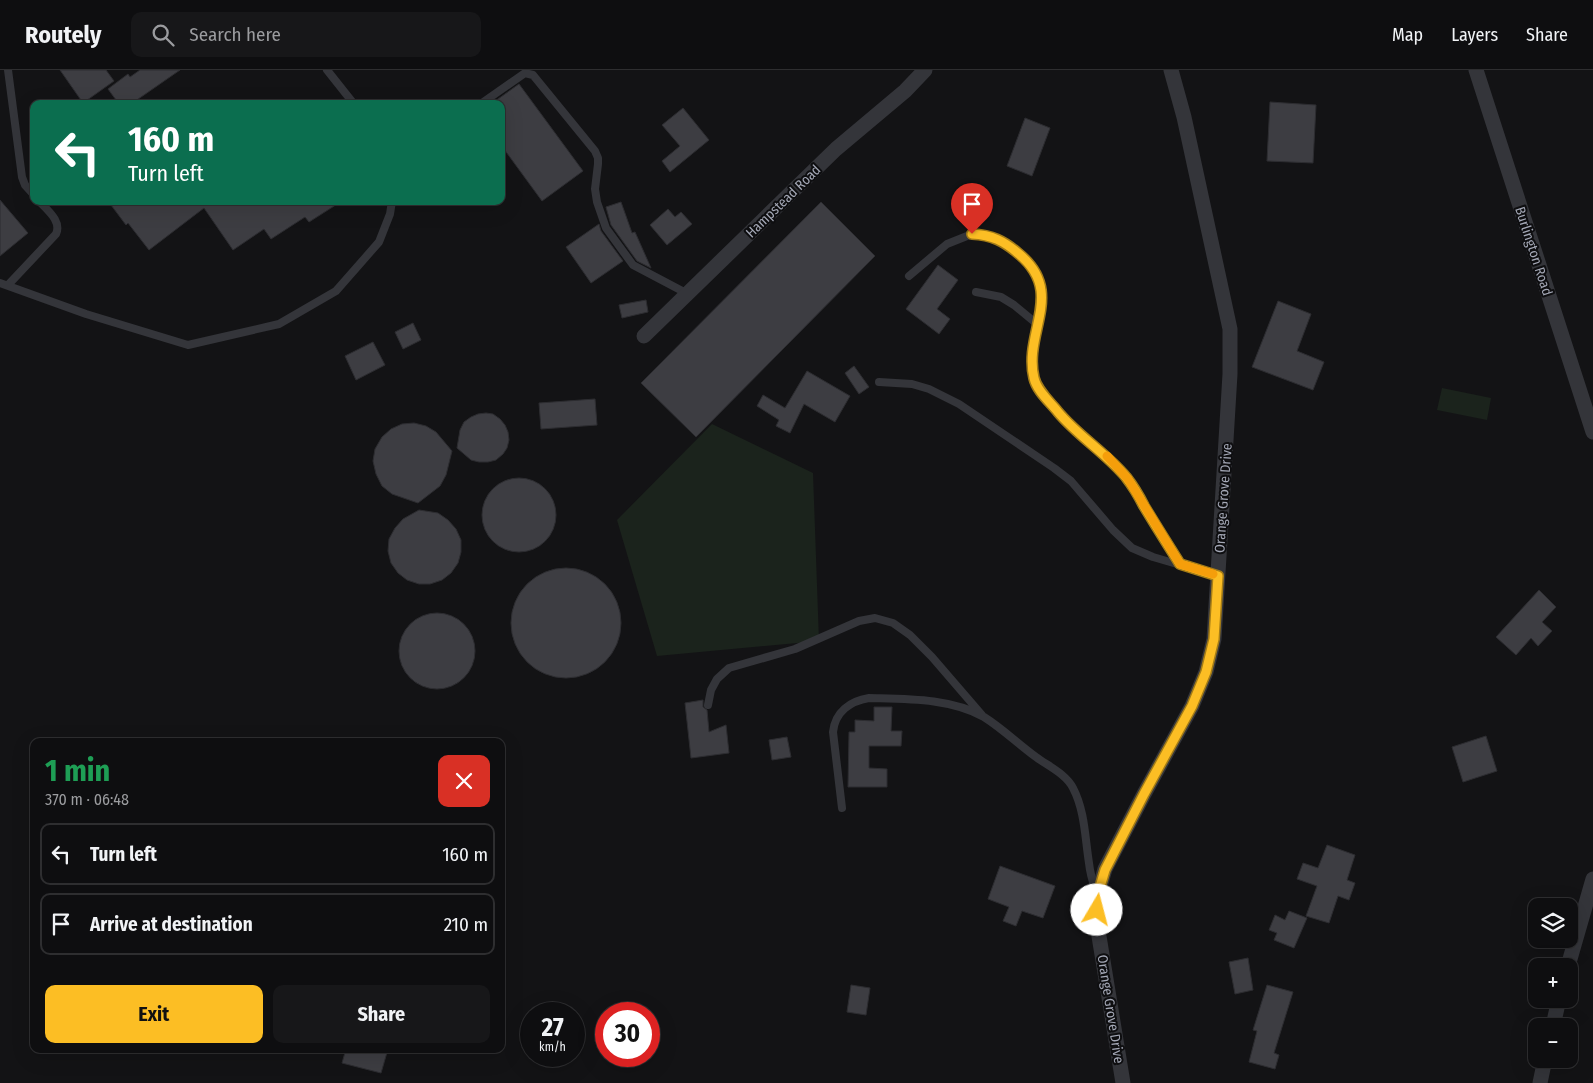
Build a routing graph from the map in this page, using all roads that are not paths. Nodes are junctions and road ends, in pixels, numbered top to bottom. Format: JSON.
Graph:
{"nodes":[{"id":1,"x":8,"y":70,"type":"edge"},
{"id":2,"x":326,"y":70,"type":"edge"},
{"id":3,"x":925,"y":70,"type":"edge"},
{"id":4,"x":1171,"y":70,"type":"edge"},
{"id":5,"x":1476,"y":70,"type":"edge"},
{"id":6,"x":351,"y":100,"type":"edge"},
{"id":7,"x":486,"y":100,"type":"edge"},
{"id":8,"x":30,"y":191,"type":"edge"},
{"id":9,"x":43,"y":205,"type":"edge"},
{"id":10,"x":391,"y":205,"type":"edge"},
{"id":11,"x":910,"y":276,"type":"dead end"},
{"id":12,"x":4,"y":284,"type":"edge"},
{"id":13,"x":976,"y":292,"type":"dead end"},
{"id":14,"x":688,"y":294,"type":"junction"},
{"id":15,"x":1038,"y":324,"type":"junction"},
{"id":16,"x":644,"y":336,"type":"dead end"},
{"id":17,"x":879,"y":382,"type":"dead end"},
{"id":18,"x":1593,"y":429,"type":"edge"},
{"id":19,"x":1180,"y":564,"type":"junction"},
{"id":20,"x":1218,"y":576,"type":"junction"},
{"id":21,"x":708,"y":706,"type":"dead end"},
{"id":22,"x":983,"y":717,"type":"junction"},
{"id":23,"x":842,"y":808,"type":"dead end"},
{"id":24,"x":1593,"y":879,"type":"edge"},
{"id":25,"x":1097,"y":897,"type":"junction"},
{"id":26,"x":1570,"y":958,"type":"edge"},
{"id":27,"x":1543,"y":1068,"type":"edge"},
{"id":28,"x":1123,"y":1083,"type":"edge"},
{"id":29,"x":1540,"y":1083,"type":"edge"}],
"edges":[{"from":1,"to":8,"type":"lane"},
{"from":2,"to":6,"type":"lane"},
{"from":3,"to":14,"type":"street","name":"Hampstead Road"},
{"from":4,"to":20,"type":"street","name":"Orange Grove Drive"},
{"from":5,"to":18,"type":"street","name":"Burlington Road"},
{"from":7,"to":14,"type":"lane"},
{"from":9,"to":12,"type":"lane"},
{"from":10,"to":12,"type":"lane"},
{"from":11,"to":15,"type":"lane"},
{"from":13,"to":15,"type":"lane"},
{"from":14,"to":16,"type":"street","name":"Hampstead Road"},
{"from":15,"to":19,"type":"lane"},
{"from":17,"to":19,"type":"lane"},
{"from":19,"to":20,"type":"lane"},
{"from":20,"to":25,"type":"street","name":"Orange Grove Drive"},
{"from":21,"to":22,"type":"lane"},
{"from":22,"to":23,"type":"lane"},
{"from":22,"to":25,"type":"lane"},
{"from":24,"to":26,"type":"street"},
{"from":25,"to":28,"type":"street","name":"Orange Grove Drive"},
{"from":27,"to":29,"type":"street"}]}
